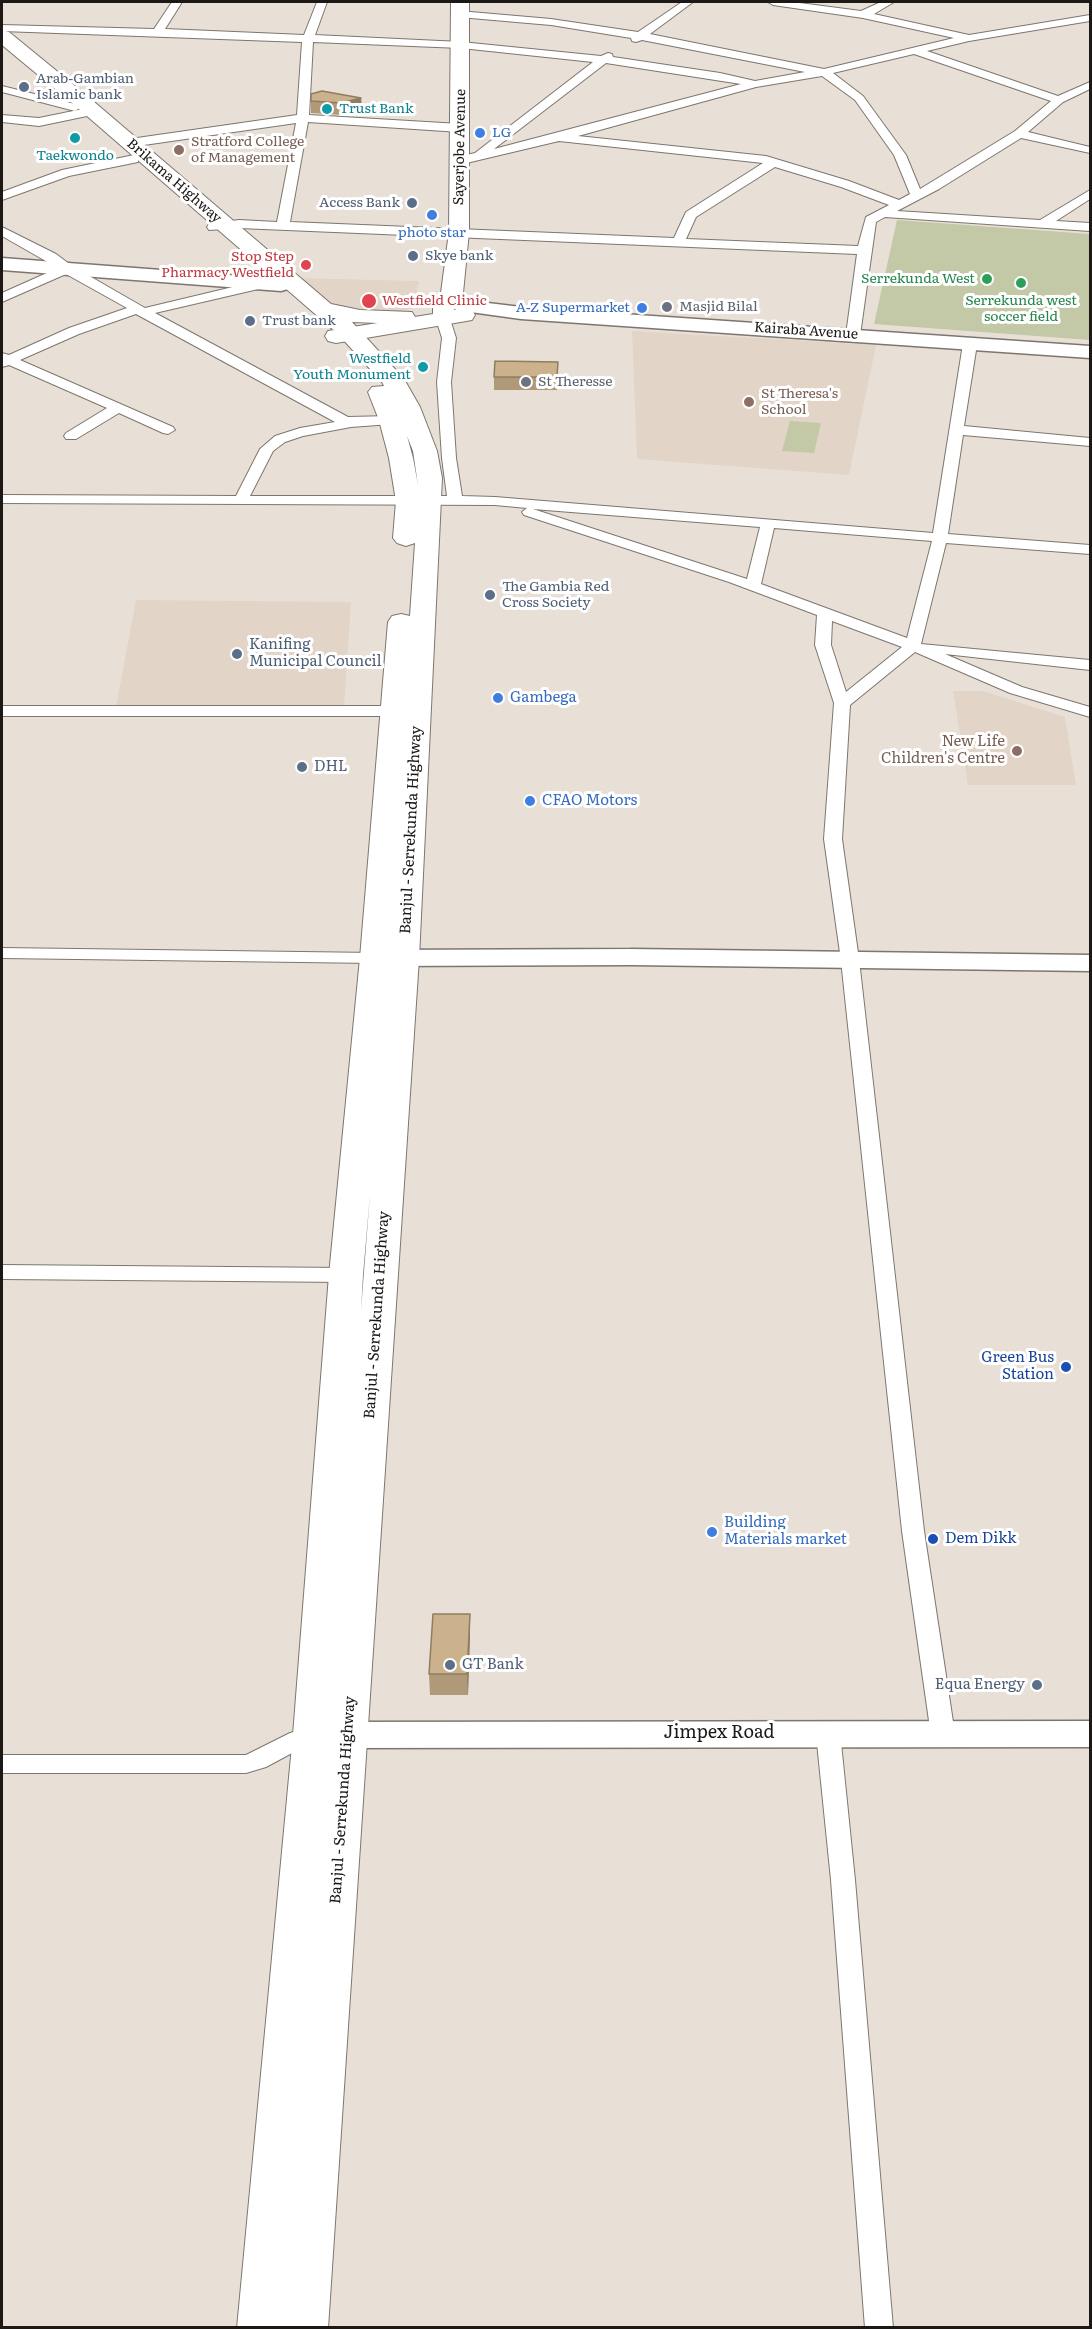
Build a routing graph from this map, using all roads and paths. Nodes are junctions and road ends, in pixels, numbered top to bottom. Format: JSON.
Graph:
{"nodes":[{"id":1,"x":177,"y":2,"type":"edge"},
{"id":2,"x":322,"y":2,"type":"edge"},
{"id":3,"x":688,"y":2,"type":"edge"},
{"id":4,"x":773,"y":2,"type":"edge"},
{"id":5,"x":889,"y":2,"type":"edge"},
{"id":6,"x":459,"y":8,"type":"edge"},
{"id":7,"x":863,"y":15,"type":"junction"},
{"id":8,"x":1090,"y":18,"type":"edge"},
{"id":9,"x":2,"y":28,"type":"edge"},
{"id":10,"x":157,"y":32,"type":"junction"},
{"id":11,"x":2,"y":36,"type":"edge"},
{"id":12,"x":641,"y":36,"type":"junction"},
{"id":13,"x":969,"y":38,"type":"junction"},
{"id":14,"x":308,"y":39,"type":"junction"},
{"id":15,"x":2,"y":45,"type":"edge"},
{"id":16,"x":461,"y":45,"type":"junction"},
{"id":17,"x":915,"y":51,"type":"junction"},
{"id":18,"x":602,"y":59,"type":"junction"},
{"id":19,"x":824,"y":72,"type":"junction"},
{"id":20,"x":755,"y":84,"type":"junction"},
{"id":21,"x":1090,"y":85,"type":"edge"},
{"id":22,"x":2,"y":89,"type":"edge"},
{"id":23,"x":1059,"y":100,"type":"junction"},
{"id":24,"x":79,"y":110,"type":"junction"},
{"id":25,"x":303,"y":118,"type":"junction"},
{"id":26,"x":2,"y":119,"type":"edge"},
{"id":27,"x":460,"y":128,"type":"junction"},
{"id":28,"x":514,"y":128,"type":"junction"},
{"id":29,"x":1019,"y":134,"type":"junction"},
{"id":30,"x":562,"y":136,"type":"junction"},
{"id":31,"x":1090,"y":150,"type":"edge"},
{"id":32,"x":132,"y":151,"type":"junction"},
{"id":33,"x":468,"y":159,"type":"junction"},
{"id":34,"x":774,"y":162,"type":"junction"},
{"id":35,"x":1090,"y":194,"type":"edge"},
{"id":36,"x":917,"y":195,"type":"junction"},
{"id":37,"x":2,"y":196,"type":"edge"},
{"id":38,"x":901,"y":205,"type":"junction"},
{"id":39,"x":883,"y":213,"type":"junction"},
{"id":40,"x":1044,"y":223,"type":"junction"},
{"id":41,"x":283,"y":225,"type":"junction"},
{"id":42,"x":219,"y":226,"type":"junction"},
{"id":43,"x":1090,"y":227,"type":"edge"},
{"id":44,"x":2,"y":231,"type":"edge"},
{"id":45,"x":459,"y":232,"type":"junction"},
{"id":46,"x":678,"y":243,"type":"junction"},
{"id":47,"x":864,"y":250,"type":"junction"},
{"id":48,"x":2,"y":264,"type":"edge"},
{"id":49,"x":67,"y":269,"type":"junction"},
{"id":50,"x":271,"y":285,"type":"junction"},
{"id":51,"x":2,"y":298,"type":"edge"},
{"id":52,"x":140,"y":311,"type":"junction"},
{"id":53,"x":453,"y":313,"type":"junction"},
{"id":54,"x":406,"y":321,"type":"junction"},
{"id":55,"x":342,"y":332,"type":"junction"},
{"id":56,"x":853,"y":335,"type":"junction"},
{"id":57,"x":970,"y":344,"type":"junction"},
{"id":58,"x":1090,"y":352,"type":"edge"},
{"id":59,"x":4,"y":360,"type":"edge"},
{"id":60,"x":116,"y":409,"type":"junction"},
{"id":61,"x":391,"y":420,"type":"junction"},
{"id":62,"x":351,"y":423,"type":"junction"},
{"id":63,"x":168,"y":430,"type":"dead end"},
{"id":64,"x":958,"y":430,"type":"junction"},
{"id":65,"x":71,"y":436,"type":"dead end"},
{"id":66,"x":1090,"y":442,"type":"edge"},
{"id":67,"x":2,"y":499,"type":"edge"},
{"id":68,"x":240,"y":501,"type":"junction"},
{"id":69,"x":431,"y":501,"type":"junction"},
{"id":70,"x":495,"y":501,"type":"junction"},
{"id":71,"x":768,"y":524,"type":"junction"},
{"id":72,"x":940,"y":538,"type":"junction"},
{"id":73,"x":1090,"y":550,"type":"edge"},
{"id":74,"x":753,"y":586,"type":"junction"},
{"id":75,"x":825,"y":612,"type":"junction"},
{"id":76,"x":913,"y":646,"type":"junction"},
{"id":77,"x":1090,"y":665,"type":"edge"},
{"id":78,"x":842,"y":703,"type":"junction"},
{"id":79,"x":2,"y":711,"type":"edge"},
{"id":80,"x":394,"y":711,"type":"junction"},
{"id":81,"x":1090,"y":712,"type":"edge"},
{"id":82,"x":2,"y":953,"type":"edge"},
{"id":83,"x":389,"y":958,"type":"junction"},
{"id":84,"x":850,"y":960,"type":"junction"},
{"id":85,"x":1090,"y":963,"type":"edge"},
{"id":86,"x":2,"y":1272,"type":"edge"},
{"id":87,"x":346,"y":1275,"type":"junction"},
{"id":88,"x":331,"y":1734,"type":"junction"},
{"id":89,"x":828,"y":1734,"type":"junction"},
{"id":90,"x":1090,"y":1734,"type":"edge"},
{"id":91,"x":943,"y":1735,"type":"junction"},
{"id":92,"x":2,"y":1764,"type":"edge"},
{"id":93,"x":261,"y":2328,"type":"edge"},
{"id":94,"x":304,"y":2328,"type":"edge"},
{"id":95,"x":879,"y":2328,"type":"edge"}],
"edges":[{"from":1,"to":10,"type":"street"},
{"from":2,"to":14,"type":"street"},
{"from":3,"to":12,"type":"street"},
{"from":4,"to":7,"type":"street"},
{"from":5,"to":7,"type":"street"},
{"from":6,"to":12,"type":"street"},
{"from":6,"to":16,"type":"main road","name":"Sayerjobe Avenue"},
{"from":7,"to":13,"type":"street"},
{"from":8,"to":13,"type":"street"},
{"from":9,"to":10,"type":"street"},
{"from":10,"to":14,"type":"street"},
{"from":11,"to":32,"type":"highway","name":"Brikama Highway"},
{"from":12,"to":18,"type":"street"},
{"from":12,"to":19,"type":"street"},
{"from":13,"to":17,"type":"street"},
{"from":14,"to":16,"type":"street"},
{"from":14,"to":25,"type":"street"},
{"from":15,"to":24,"type":"highway","name":"Brikama Highway"},
{"from":16,"to":18,"type":"street"},
{"from":16,"to":27,"type":"main road","name":"Sayerjobe Avenue"},
{"from":17,"to":19,"type":"street"},
{"from":17,"to":23,"type":"street"},
{"from":18,"to":20,"type":"street"},
{"from":18,"to":28,"type":"street"},
{"from":19,"to":20,"type":"street"},
{"from":19,"to":36,"type":"street"},
{"from":20,"to":30,"type":"street"},
{"from":21,"to":23,"type":"street"},
{"from":22,"to":24,"type":"street"},
{"from":23,"to":29,"type":"street"},
{"from":24,"to":26,"type":"street"},
{"from":24,"to":32,"type":"highway","name":"Brikama Highway"},
{"from":25,"to":27,"type":"street"},
{"from":25,"to":32,"type":"street"},
{"from":25,"to":41,"type":"street"},
{"from":27,"to":33,"type":"main road","name":"Sayerjobe Avenue"},
{"from":28,"to":30,"type":"street"},
{"from":28,"to":33,"type":"street"},
{"from":29,"to":31,"type":"street"},
{"from":29,"to":36,"type":"street"},
{"from":30,"to":33,"type":"street"},
{"from":30,"to":34,"type":"street"},
{"from":32,"to":37,"type":"street"},
{"from":32,"to":42,"type":"highway","name":"Brikama Highway"},
{"from":33,"to":45,"type":"main road","name":"Sayerjobe Avenue"},
{"from":34,"to":38,"type":"street"},
{"from":34,"to":46,"type":"street"},
{"from":35,"to":40,"type":"street"},
{"from":36,"to":38,"type":"street"},
{"from":38,"to":39,"type":"street"},
{"from":39,"to":40,"type":"street"},
{"from":39,"to":47,"type":"street"},
{"from":40,"to":43,"type":"street"},
{"from":41,"to":42,"type":"street"},
{"from":41,"to":45,"type":"street"},
{"from":42,"to":50,"type":"highway","name":"Brikama Highway"},
{"from":42,"to":55,"type":"highway","name":"Brikama Highway"},
{"from":44,"to":49,"type":"street"},
{"from":45,"to":46,"type":"street"},
{"from":45,"to":53,"type":"main road","name":"Sayerjobe Avenue"},
{"from":46,"to":47,"type":"street"},
{"from":47,"to":56,"type":"street"},
{"from":48,"to":49,"type":"street"},
{"from":49,"to":50,"type":"street"},
{"from":49,"to":51,"type":"street"},
{"from":49,"to":52,"type":"street"},
{"from":50,"to":52,"type":"street"},
{"from":50,"to":55,"type":"highway","name":"Brikama Highway"},
{"from":52,"to":59,"type":"street"},
{"from":52,"to":62,"type":"street"},
{"from":53,"to":54,"type":"main road","name":"Kairaba Avenue"},
{"from":53,"to":56,"type":"street","name":"Kairaba Avenue"},
{"from":53,"to":69,"type":"street"},
{"from":54,"to":55,"type":"main road","name":"Kairaba Avenue"},
{"from":54,"to":55,"type":"highway"},
{"from":54,"to":55,"type":"highway"},
{"from":55,"to":61,"type":"highway","name":"Banjul - Serrekunda Highway"},
{"from":55,"to":69,"type":"highway","name":"Banjul - Serrekunda Highway"},
{"from":56,"to":57,"type":"street","name":"Kairaba Avenue"},
{"from":57,"to":58,"type":"street","name":"Kairaba Avenue"},
{"from":57,"to":64,"type":"street"},
{"from":59,"to":60,"type":"street"},
{"from":60,"to":63,"type":"street"},
{"from":60,"to":65,"type":"street"},
{"from":61,"to":62,"type":"street"},
{"from":61,"to":69,"type":"highway","name":"Banjul - Serrekunda Highway"},
{"from":62,"to":68,"type":"street"},
{"from":64,"to":66,"type":"street"},
{"from":64,"to":72,"type":"street"},
{"from":67,"to":68,"type":"street"},
{"from":68,"to":69,"type":"street"},
{"from":69,"to":70,"type":"street"},
{"from":69,"to":80,"type":"highway","name":"Banjul - Serrekunda Highway"},
{"from":69,"to":83,"type":"highway","name":"Banjul - Serrekunda Highway"},
{"from":70,"to":71,"type":"street"},
{"from":70,"to":74,"type":"street"},
{"from":71,"to":72,"type":"street"},
{"from":71,"to":74,"type":"street"},
{"from":72,"to":73,"type":"street"},
{"from":72,"to":76,"type":"street"},
{"from":74,"to":75,"type":"street"},
{"from":75,"to":76,"type":"street"},
{"from":75,"to":78,"type":"street"},
{"from":76,"to":77,"type":"street"},
{"from":76,"to":78,"type":"street"},
{"from":76,"to":81,"type":"street"},
{"from":78,"to":84,"type":"street"},
{"from":79,"to":80,"type":"street"},
{"from":80,"to":83,"type":"highway","name":"Banjul - Serrekunda Highway"},
{"from":82,"to":83,"type":"street"},
{"from":83,"to":84,"type":"street"},
{"from":83,"to":87,"type":"highway","name":"Banjul - Serrekunda Highway"},
{"from":83,"to":88,"type":"highway","name":"Banjul - Serrekunda Highway"},
{"from":84,"to":85,"type":"street"},
{"from":84,"to":91,"type":"street"},
{"from":86,"to":87,"type":"street"},
{"from":87,"to":88,"type":"highway","name":"Banjul - Serrekunda Highway"},
{"from":88,"to":89,"type":"street","name":"Jimpex Road"},
{"from":88,"to":92,"type":"street"},
{"from":88,"to":93,"type":"highway","name":"Banjul - Serrekunda Highway"},
{"from":88,"to":94,"type":"highway","name":"Banjul - Serrekunda Highway"},
{"from":89,"to":91,"type":"street","name":"Jimpex Road"},
{"from":89,"to":95,"type":"street"},
{"from":90,"to":91,"type":"street","name":"Jimpex Road"}]}
